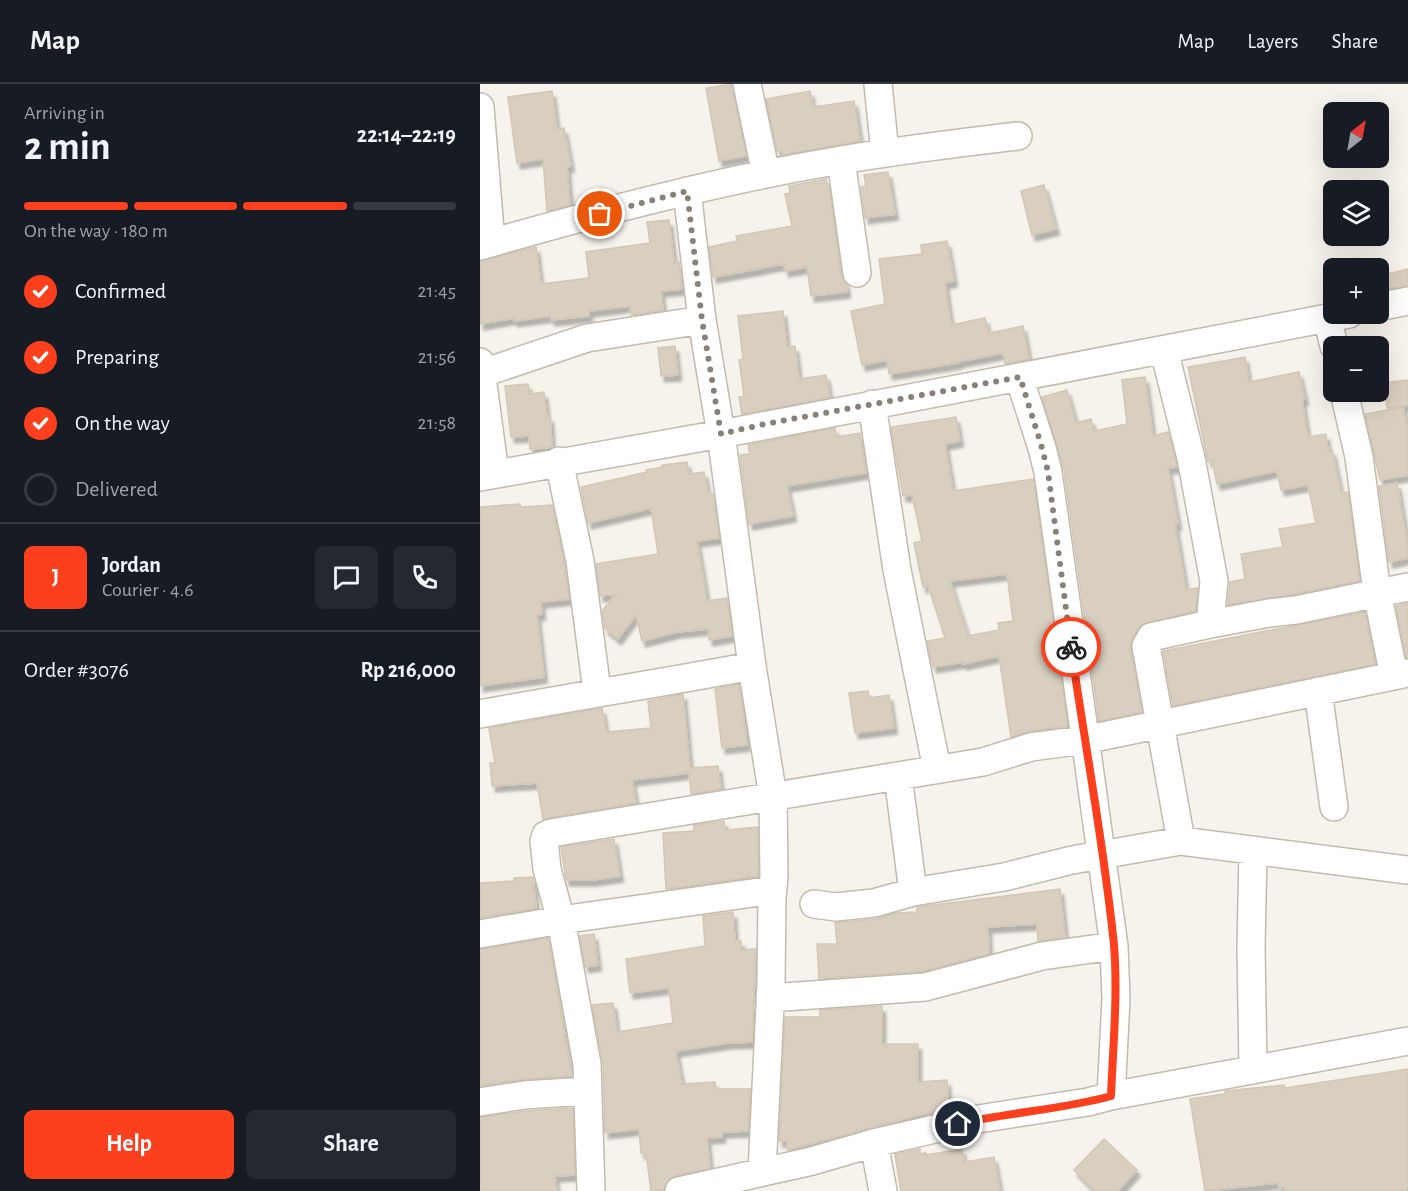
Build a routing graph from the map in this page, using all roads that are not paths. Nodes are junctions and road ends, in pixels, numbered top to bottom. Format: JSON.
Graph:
{"nodes":[{"id":1,"x":747,"y":84,"type":"edge"},
{"id":2,"x":878,"y":84,"type":"edge"},
{"id":3,"x":480,"y":107,"type":"edge"},
{"id":4,"x":1018,"y":136,"type":"dead end"},
{"id":5,"x":885,"y":153,"type":"junction"},
{"id":6,"x":841,"y":160,"type":"junction"},
{"id":7,"x":766,"y":174,"type":"junction"},
{"id":8,"x":687,"y":191,"type":"junction"},
{"id":9,"x":486,"y":245,"type":"edge"},
{"id":10,"x":857,"y":273,"type":"dead end"},
{"id":11,"x":1408,"y":301,"type":"edge"},
{"id":12,"x":1389,"y":305,"type":"edge"},
{"id":13,"x":1323,"y":319,"type":"edge"},
{"id":14,"x":702,"y":320,"type":"junction"},
{"id":15,"x":1164,"y":350,"type":"junction"},
{"id":16,"x":480,"y":370,"type":"edge"},
{"id":17,"x":1020,"y":377,"type":"junction"},
{"id":18,"x":1346,"y":402,"type":"edge"},
{"id":19,"x":872,"y":404,"type":"junction"},
{"id":20,"x":721,"y":434,"type":"junction"},
{"id":21,"x":559,"y":461,"type":"junction"},
{"id":22,"x":488,"y":475,"type":"edge"},
{"id":23,"x":1408,"y":587,"type":"edge"},
{"id":24,"x":1377,"y":592,"type":"junction"},
{"id":25,"x":1210,"y":624,"type":"junction"},
{"id":26,"x":752,"y":666,"type":"junction"},
{"id":27,"x":1401,"y":674,"type":"edge"},
{"id":28,"x":597,"y":691,"type":"junction"},
{"id":29,"x":1318,"y":691,"type":"junction"},
{"id":30,"x":480,"y":714,"type":"edge"},
{"id":31,"x":1160,"y":724,"type":"junction"},
{"id":32,"x":1084,"y":740,"type":"junction"},
{"id":33,"x":936,"y":769,"type":"junction"},
{"id":34,"x":898,"y":776,"type":"junction"},
{"id":35,"x":773,"y":797,"type":"junction"},
{"id":36,"x":1334,"y":807,"type":"dead end"},
{"id":37,"x":1181,"y":841,"type":"junction"},
{"id":38,"x":1253,"y":852,"type":"junction"},
{"id":39,"x":1103,"y":855,"type":"junction"},
{"id":40,"x":1408,"y":870,"type":"edge"},
{"id":41,"x":773,"y":890,"type":"junction"},
{"id":42,"x":913,"y":892,"type":"junction"},
{"id":43,"x":814,"y":904,"type":"dead end"},
{"id":44,"x":561,"y":920,"type":"junction"},
{"id":45,"x":480,"y":934,"type":"edge"},
{"id":46,"x":1114,"y":946,"type":"junction"},
{"id":47,"x":770,"y":998,"type":"junction"},
{"id":48,"x":1408,"y":1041,"type":"edge"},
{"id":49,"x":1253,"y":1068,"type":"junction"},
{"id":50,"x":586,"y":1090,"type":"junction"},
{"id":51,"x":1111,"y":1096,"type":"junction"},
{"id":52,"x":480,"y":1102,"type":"edge"},
{"id":53,"x":874,"y":1143,"type":"junction"},
{"id":54,"x":762,"y":1172,"type":"junction"},
{"id":55,"x":591,"y":1191,"type":"edge"},
{"id":56,"x":679,"y":1191,"type":"edge"},
{"id":57,"x":883,"y":1191,"type":"edge"}],
"edges":[{"from":1,"to":7,"type":"street"},
{"from":2,"to":5,"type":"street"},
{"from":3,"to":9,"type":"street"},
{"from":4,"to":5,"type":"street"},
{"from":5,"to":6,"type":"street"},
{"from":6,"to":7,"type":"street"},
{"from":6,"to":10,"type":"street"},
{"from":7,"to":8,"type":"street"},
{"from":8,"to":9,"type":"street"},
{"from":8,"to":14,"type":"street"},
{"from":11,"to":12,"type":"street"},
{"from":13,"to":15,"type":"street"},
{"from":14,"to":16,"type":"street"},
{"from":14,"to":20,"type":"street"},
{"from":15,"to":17,"type":"street"},
{"from":15,"to":25,"type":"street"},
{"from":16,"to":22,"type":"street"},
{"from":17,"to":19,"type":"street"},
{"from":17,"to":32,"type":"street"},
{"from":18,"to":24,"type":"street"},
{"from":19,"to":20,"type":"street"},
{"from":19,"to":33,"type":"street"},
{"from":20,"to":21,"type":"street"},
{"from":20,"to":26,"type":"street"},
{"from":21,"to":22,"type":"street"},
{"from":21,"to":28,"type":"street"},
{"from":23,"to":24,"type":"street"},
{"from":24,"to":25,"type":"street"},
{"from":24,"to":27,"type":"street"},
{"from":25,"to":31,"type":"street"},
{"from":26,"to":28,"type":"street"},
{"from":26,"to":35,"type":"street"},
{"from":27,"to":29,"type":"street"},
{"from":28,"to":30,"type":"street"},
{"from":29,"to":31,"type":"street"},
{"from":29,"to":36,"type":"street"},
{"from":31,"to":32,"type":"street"},
{"from":31,"to":37,"type":"street"},
{"from":32,"to":33,"type":"street"},
{"from":32,"to":39,"type":"street"},
{"from":33,"to":34,"type":"street"},
{"from":34,"to":35,"type":"street"},
{"from":34,"to":42,"type":"street"},
{"from":35,"to":41,"type":"street"},
{"from":35,"to":44,"type":"street"},
{"from":37,"to":38,"type":"street"},
{"from":37,"to":39,"type":"street"},
{"from":38,"to":40,"type":"street"},
{"from":38,"to":49,"type":"street"},
{"from":39,"to":42,"type":"street"},
{"from":39,"to":46,"type":"street"},
{"from":41,"to":44,"type":"street"},
{"from":41,"to":47,"type":"street"},
{"from":42,"to":43,"type":"street"},
{"from":44,"to":45,"type":"street"},
{"from":44,"to":50,"type":"street"},
{"from":46,"to":47,"type":"street"},
{"from":46,"to":51,"type":"street"},
{"from":47,"to":54,"type":"street"},
{"from":48,"to":49,"type":"street"},
{"from":49,"to":51,"type":"street"},
{"from":50,"to":52,"type":"street"},
{"from":50,"to":55,"type":"street"},
{"from":51,"to":53,"type":"street"},
{"from":53,"to":54,"type":"street"},
{"from":53,"to":57,"type":"street"},
{"from":54,"to":56,"type":"street"}]}
